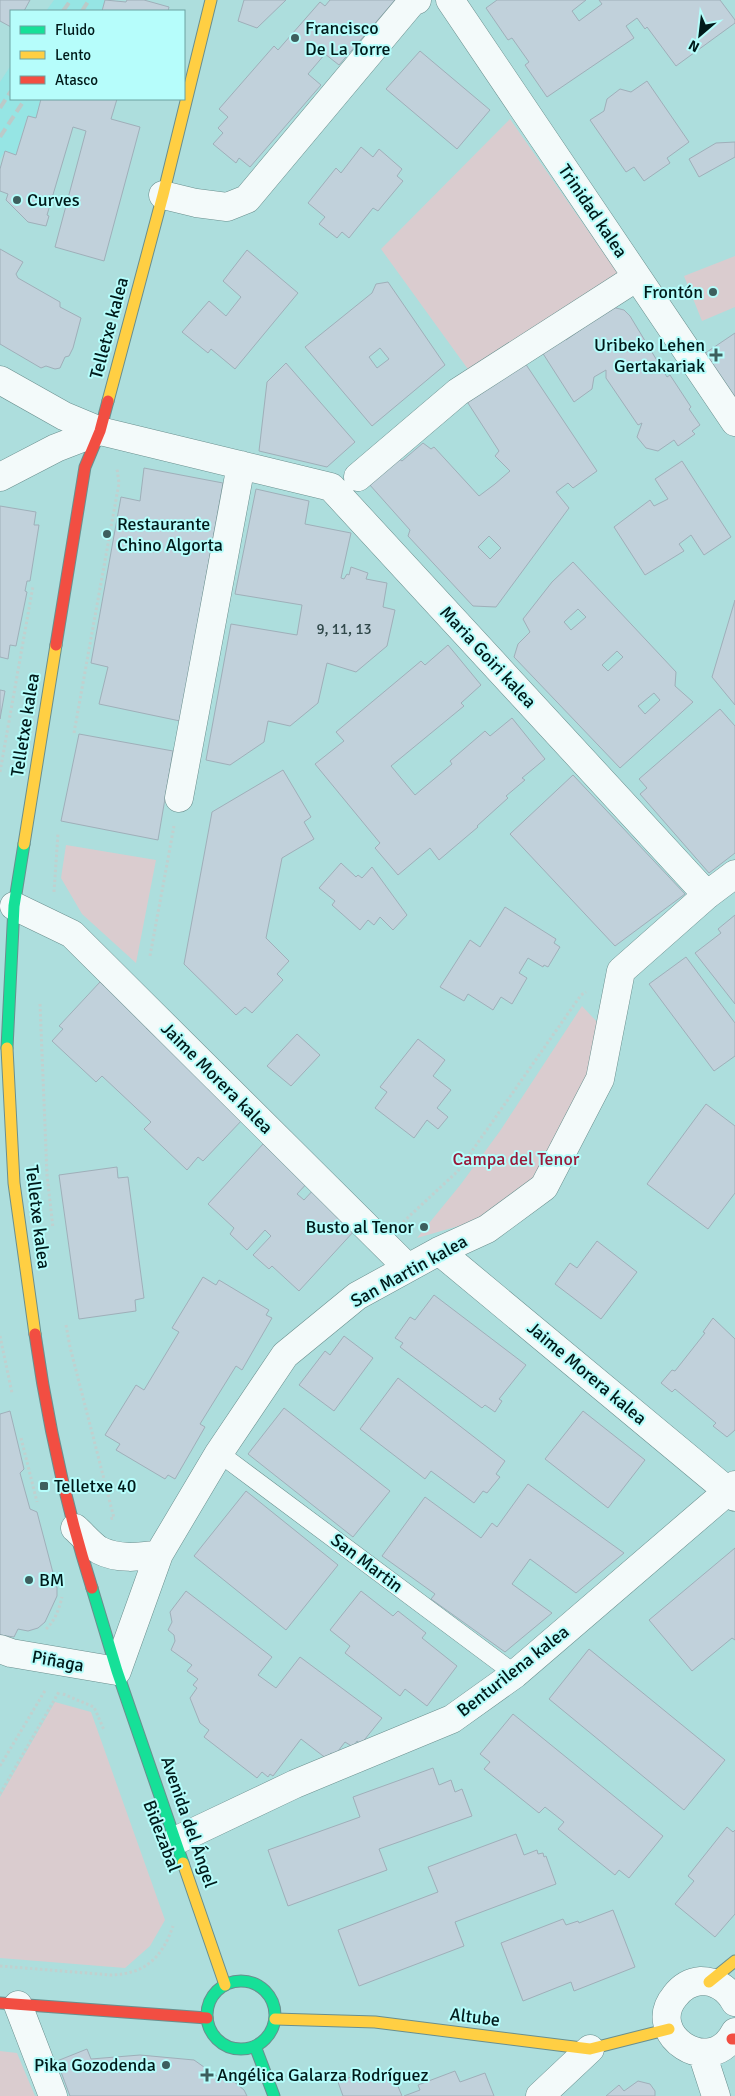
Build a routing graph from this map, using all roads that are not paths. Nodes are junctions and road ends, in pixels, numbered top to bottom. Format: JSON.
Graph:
{"nodes":[{"id":1,"x":211,"y":0,"type":"edge"},
{"id":2,"x":417,"y":0,"type":"edge"},
{"id":3,"x":450,"y":0,"type":"edge"},
{"id":4,"x":163,"y":195,"type":"junction"},
{"id":5,"x":637,"y":277,"type":"junction"},
{"id":6,"x":0,"y":380,"type":"edge"},
{"id":7,"x":735,"y":422,"type":"edge"},
{"id":8,"x":100,"y":431,"type":"junction"},
{"id":9,"x":241,"y":465,"type":"junction"},
{"id":10,"x":0,"y":477,"type":"edge"},
{"id":11,"x":358,"y":477,"type":"dead end"},
{"id":12,"x":179,"y":798,"type":"road end"},
{"id":13,"x":735,"y":874,"type":"edge"},
{"id":14,"x":707,"y":895,"type":"junction"},
{"id":15,"x":14,"y":906,"type":"junction"},
{"id":16,"x":439,"y":1251,"type":"junction"},
{"id":17,"x":407,"y":1267,"type":"junction"},
{"id":18,"x":219,"y":1453,"type":"junction"},
{"id":19,"x":733,"y":1491,"type":"edge"},
{"id":20,"x":76,"y":1528,"type":"junction"},
{"id":21,"x":159,"y":1554,"type":"junction"},
{"id":22,"x":0,"y":1649,"type":"edge"},
{"id":23,"x":117,"y":1671,"type":"junction"},
{"id":24,"x":515,"y":1674,"type":"junction"},
{"id":25,"x":177,"y":1840,"type":"junction"},
{"id":26,"x":735,"y":1961,"type":"edge"},
{"id":27,"x":709,"y":1982,"type":"junction"},
{"id":28,"x":225,"y":1985,"type":"junction"},
{"id":29,"x":735,"y":2002,"type":"edge"},
{"id":30,"x":9,"y":2004,"type":"edge"},
{"id":31,"x":207,"y":2018,"type":"junction"},
{"id":32,"x":275,"y":2019,"type":"junction"},
{"id":33,"x":669,"y":2029,"type":"junction"},
{"id":34,"x":734,"y":2037,"type":"edge"},
{"id":35,"x":255,"y":2046,"type":"junction"},
{"id":36,"x":590,"y":2048,"type":"junction"},
{"id":37,"x":702,"y":2053,"type":"junction"},
{"id":38,"x":53,"y":2096,"type":"edge"},
{"id":39,"x":274,"y":2096,"type":"edge"},
{"id":40,"x":540,"y":2096,"type":"edge"},
{"id":41,"x":716,"y":2096,"type":"edge"}],
"edges":[{"from":1,"to":4,"type":"street","name":"Telletxe kalea"},
{"from":2,"to":4,"type":"street"},
{"from":3,"to":5,"type":"street","name":"Trinidad kalea"},
{"from":4,"to":8,"type":"street","name":"Telletxe kalea"},
{"from":5,"to":7,"type":"street","name":"Trinidad kalea"},
{"from":5,"to":11,"type":"street"},
{"from":6,"to":8,"type":"street","name":"Maria Goiri kalea"},
{"from":8,"to":9,"type":"street","name":"Maria Goiri kalea"},
{"from":8,"to":10,"type":"street"},
{"from":8,"to":15,"type":"street","name":"Telletxe kalea"},
{"from":9,"to":12,"type":"street"},
{"from":9,"to":14,"type":"street","name":"Maria Goiri kalea"},
{"from":13,"to":14,"type":"street"},
{"from":14,"to":16,"type":"street","name":"San Martin kalea"},
{"from":15,"to":17,"type":"street","name":"Jaime Morera kalea"},
{"from":15,"to":20,"type":"street","name":"Telletxe kalea"},
{"from":16,"to":17,"type":"street","name":"San Martin kalea"},
{"from":16,"to":19,"type":"street","name":"Jaime Morera kalea"},
{"from":17,"to":18,"type":"street","name":"San Martin kalea"},
{"from":18,"to":21,"type":"street","name":"San Martin kalea"},
{"from":18,"to":24,"type":"lane","name":"San Martin"},
{"from":19,"to":24,"type":"street","name":"Benturilena kalea"},
{"from":20,"to":21,"type":"street"},
{"from":20,"to":23,"type":"street","name":"Telletxe kalea"},
{"from":21,"to":23,"type":"street","name":"San Martin kalea"},
{"from":22,"to":23,"type":"street","name":"Piñaga"},
{"from":23,"to":25,"type":"street","name":"Avenida del Ángel"},
{"from":24,"to":25,"type":"street","name":"Benturilena kalea"},
{"from":25,"to":28,"type":"street","name":"Avenida del Ángel"},
{"from":26,"to":27,"type":"street"},
{"from":27,"to":29,"type":"street"},
{"from":27,"to":33,"type":"street"},
{"from":28,"to":31,"type":"street"},
{"from":28,"to":32,"type":"street"},
{"from":30,"to":31,"type":"street"},
{"from":30,"to":38,"type":"street"},
{"from":31,"to":35,"type":"street"},
{"from":32,"to":35,"type":"street"},
{"from":32,"to":36,"type":"street","name":"Altube"},
{"from":33,"to":36,"type":"street","name":"Altube"},
{"from":33,"to":37,"type":"street"},
{"from":34,"to":37,"type":"street"},
{"from":35,"to":39,"type":"street"},
{"from":36,"to":40,"type":"street"},
{"from":37,"to":41,"type":"street"}]}
